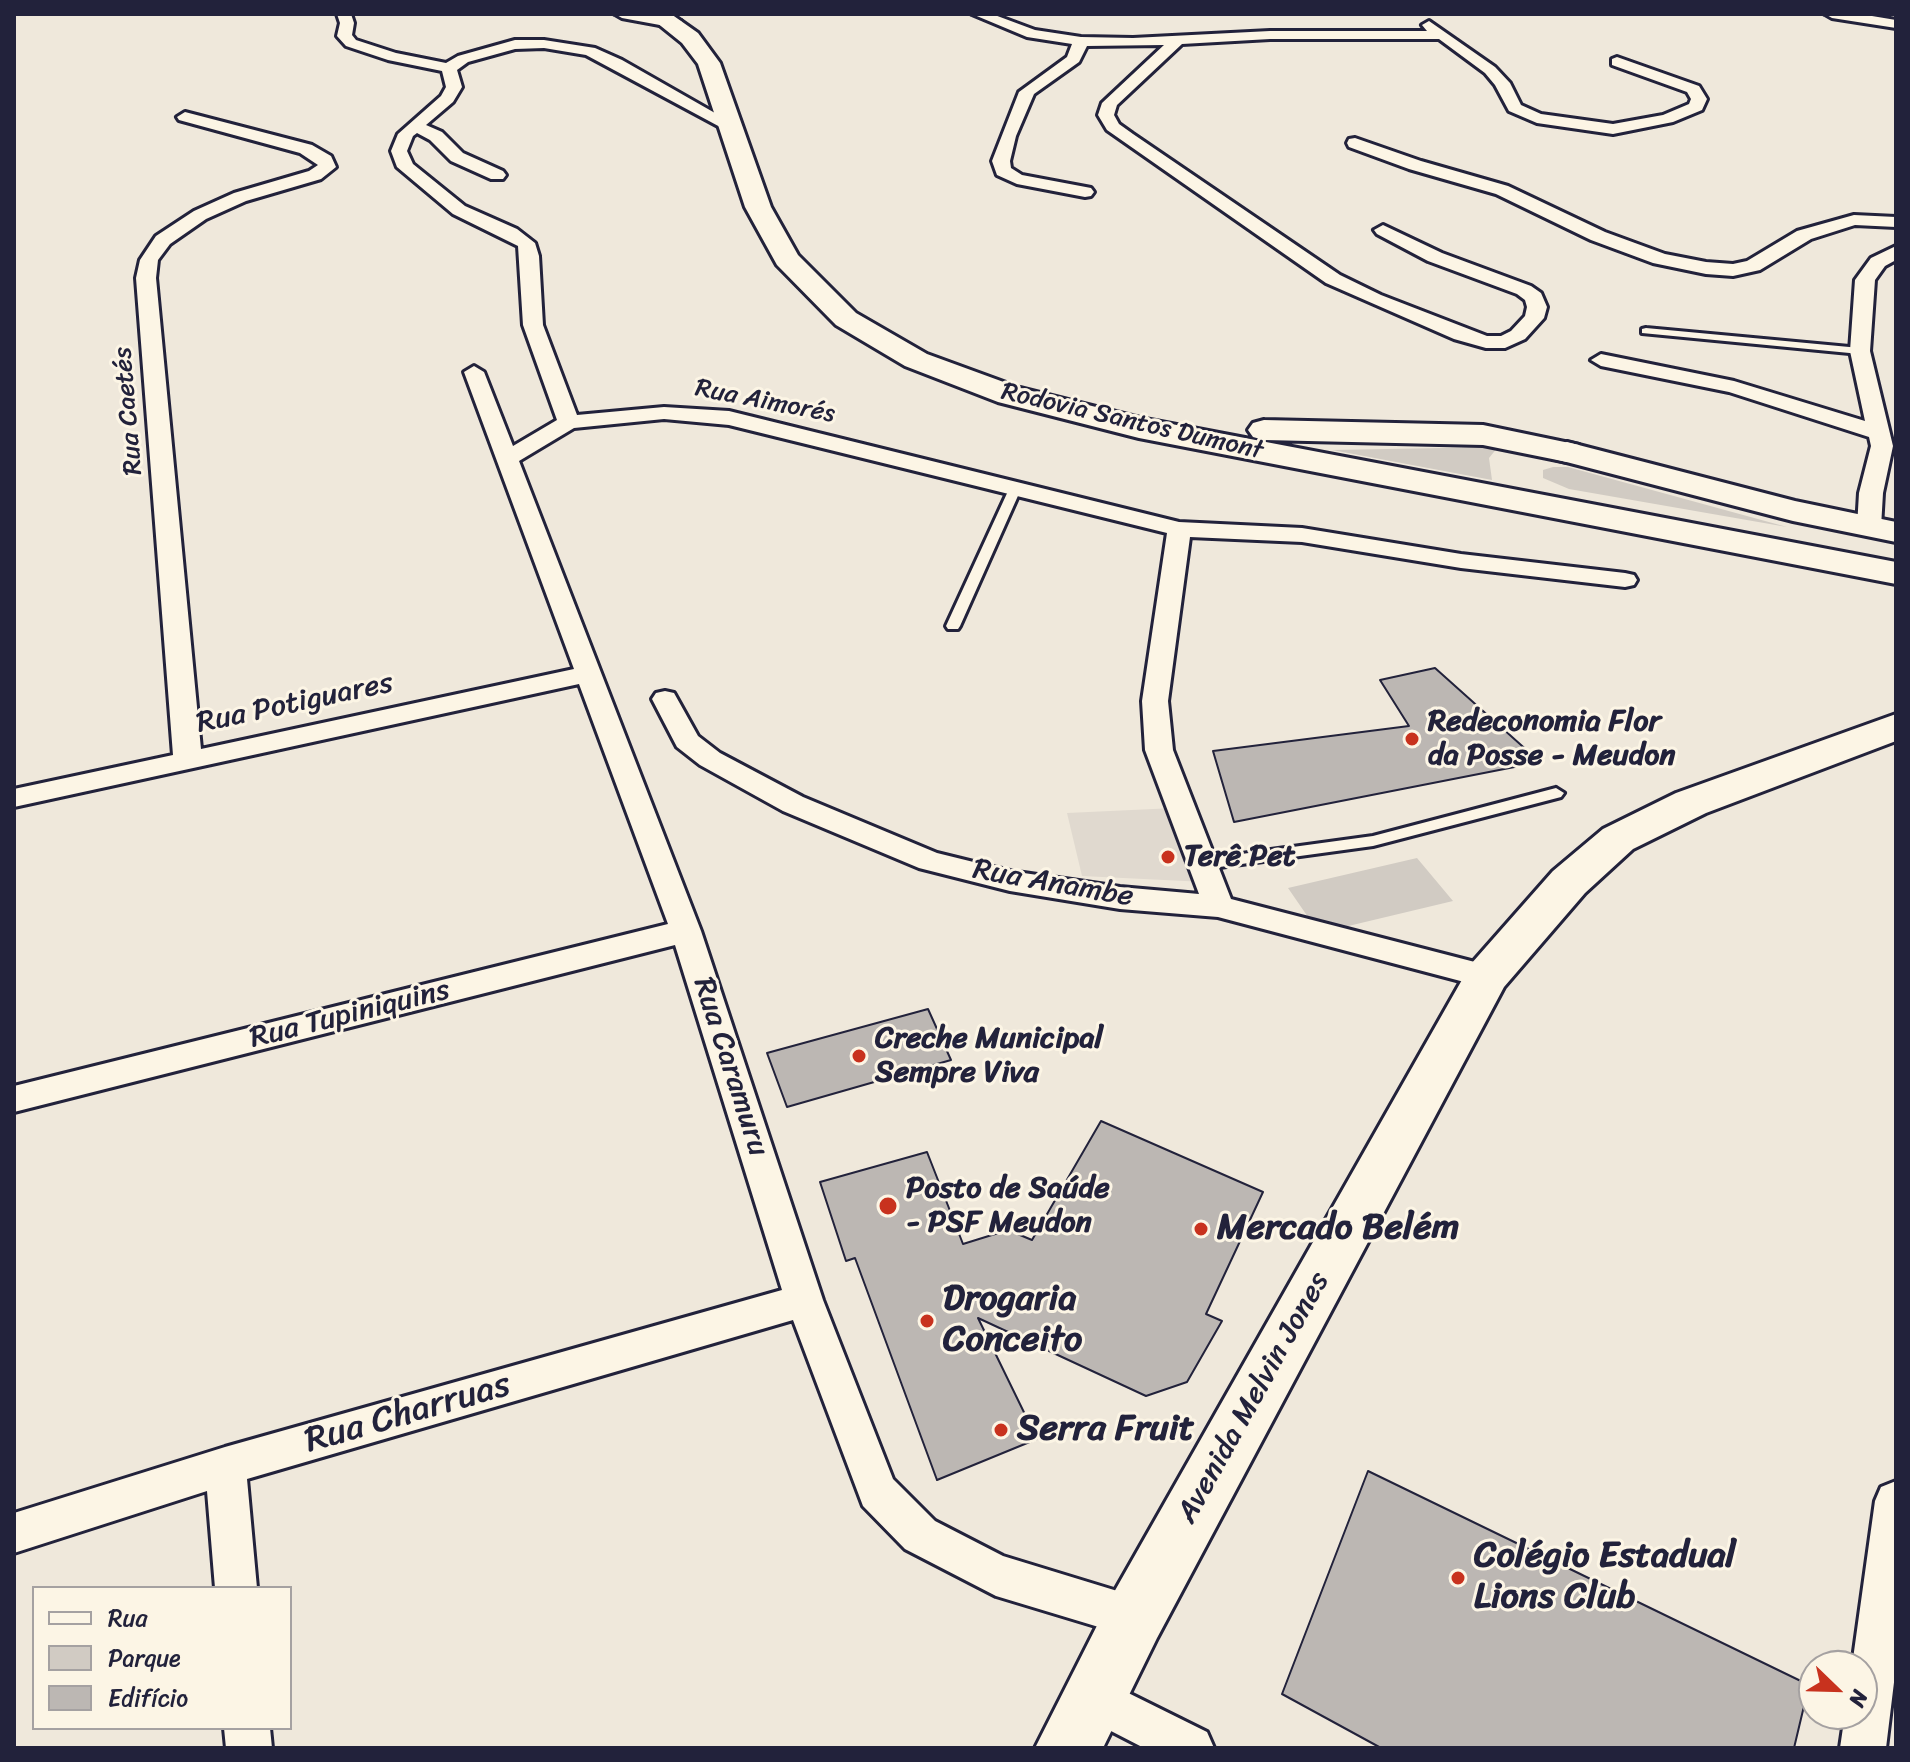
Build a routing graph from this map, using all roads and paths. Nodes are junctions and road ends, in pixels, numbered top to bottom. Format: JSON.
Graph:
{"nodes":[{"id":1,"x":344,"y":14,"type":"edge"},
{"id":2,"x":622,"y":14,"type":"edge"},
{"id":3,"x":979,"y":14,"type":"edge"},
{"id":4,"x":1410,"y":14,"type":"edge"},
{"id":5,"x":1832,"y":14,"type":"edge"},
{"id":6,"x":671,"y":18,"type":"edge"},
{"id":7,"x":1053,"y":22,"type":"dead end"},
{"id":8,"x":1896,"y":24,"type":"edge"},
{"id":9,"x":1443,"y":35,"type":"junction"},
{"id":10,"x":1178,"y":40,"type":"junction"},
{"id":11,"x":1081,"y":41,"type":"junction"},
{"id":12,"x":1104,"y":41,"type":"junction"},
{"id":13,"x":1617,"y":62,"type":"dead end"},
{"id":14,"x":449,"y":68,"type":"junction"},
{"id":15,"x":185,"y":117,"type":"dead end"},
{"id":16,"x":728,"y":125,"type":"junction"},
{"id":17,"x":415,"y":126,"type":"junction"},
{"id":18,"x":1355,"y":143,"type":"dead end"},
{"id":19,"x":497,"y":175,"type":"dead end"},
{"id":20,"x":1085,"y":192,"type":"dead end"},
{"id":21,"x":1896,"y":222,"type":"edge"},
{"id":22,"x":1383,"y":230,"type":"dead end"},
{"id":23,"x":1896,"y":252,"type":"edge"},
{"id":24,"x":1646,"y":331,"type":"dead end"},
{"id":25,"x":1860,"y":351,"type":"junction"},
{"id":26,"x":1601,"y":360,"type":"dead end"},
{"id":27,"x":474,"y":372,"type":"dead end"},
{"id":28,"x":569,"y":422,"type":"junction"},
{"id":29,"x":1139,"y":428,"type":"junction"},
{"id":30,"x":1880,"y":433,"type":"junction"},
{"id":31,"x":1567,"y":452,"type":"junction"},
{"id":32,"x":506,"y":459,"type":"junction"},
{"id":33,"x":1015,"y":489,"type":"junction"},
{"id":34,"x":1179,"y":529,"type":"junction"},
{"id":35,"x":1664,"y":529,"type":"junction"},
{"id":36,"x":1883,"y":529,"type":"edge"},
{"id":37,"x":1896,"y":573,"type":"edge"},
{"id":38,"x":1625,"y":580,"type":"dead end"},
{"id":39,"x":1896,"y":593,"type":"edge"},
{"id":40,"x":953,"y":626,"type":"dead end"},
{"id":41,"x":590,"y":674,"type":"junction"},
{"id":42,"x":665,"y":699,"type":"dead end"},
{"id":43,"x":1896,"y":727,"type":"edge"},
{"id":44,"x":188,"y":762,"type":"junction"},
{"id":45,"x":1556,"y":793,"type":"dead end"},
{"id":46,"x":14,"y":798,"type":"edge"},
{"id":47,"x":1205,"y":864,"type":"junction"},
{"id":48,"x":1218,"y":906,"type":"junction"},
{"id":49,"x":686,"y":931,"type":"junction"},
{"id":50,"x":1487,"y":976,"type":"junction"},
{"id":51,"x":14,"y":1099,"type":"edge"},
{"id":52,"x":804,"y":1300,"type":"junction"},
{"id":53,"x":225,"y":1466,"type":"junction"},
{"id":54,"x":1896,"y":1501,"type":"edge"},
{"id":55,"x":14,"y":1533,"type":"edge"},
{"id":56,"x":236,"y":1586,"type":"edge"},
{"id":57,"x":1135,"y":1616,"type":"junction"},
{"id":58,"x":1094,"y":1698,"type":"junction"},
{"id":59,"x":1068,"y":1748,"type":"edge"},
{"id":60,"x":1191,"y":1748,"type":"edge"},
{"id":61,"x":1863,"y":1748,"type":"edge"}],
"edges":[{"from":1,"to":14,"type":"street"},
{"from":2,"to":6,"type":"street"},
{"from":3,"to":11,"type":"street"},
{"from":4,"to":9,"type":"street"},
{"from":5,"to":8,"type":"street"},
{"from":6,"to":16,"type":"main road","name":"Rodovia Santos Dumont"},
{"from":7,"to":12,"type":"street"},
{"from":9,"to":10,"type":"street"},
{"from":9,"to":13,"type":"street"},
{"from":10,"to":12,"type":"street"},
{"from":10,"to":22,"type":"street"},
{"from":11,"to":12,"type":"street"},
{"from":11,"to":20,"type":"street"},
{"from":14,"to":16,"type":"street"},
{"from":14,"to":17,"type":"street"},
{"from":15,"to":44,"type":"street","name":"Rua Caetés"},
{"from":16,"to":29,"type":"main road","name":"Rodovia Santos Dumont"},
{"from":17,"to":19,"type":"street"},
{"from":17,"to":28,"type":"street"},
{"from":18,"to":21,"type":"street"},
{"from":23,"to":25,"type":"street"},
{"from":24,"to":25,"type":"lane"},
{"from":25,"to":30,"type":"street"},
{"from":26,"to":30,"type":"street"},
{"from":27,"to":32,"type":"street","name":"Rua Caramuru"},
{"from":28,"to":32,"type":"street"},
{"from":28,"to":33,"type":"street","name":"Rua Aimorés"},
{"from":29,"to":31,"type":"main road"},
{"from":29,"to":35,"type":"main road","name":"Rodovia Santos Dumont"},
{"from":29,"to":39,"type":"main road"},
{"from":30,"to":36,"type":"street"},
{"from":31,"to":35,"type":"main road"},
{"from":31,"to":36,"type":"main road"},
{"from":32,"to":41,"type":"street","name":"Rua Caramuru"},
{"from":33,"to":34,"type":"street","name":"Rua Aimorés"},
{"from":33,"to":40,"type":"lane"},
{"from":34,"to":38,"type":"street","name":"Rua Aimorés"},
{"from":34,"to":47,"type":"street"},
{"from":35,"to":37,"type":"main road"},
{"from":41,"to":44,"type":"street","name":"Rua Potiguares"},
{"from":41,"to":49,"type":"street","name":"Rua Caramuru"},
{"from":42,"to":48,"type":"street","name":"Rua Anambe"},
{"from":43,"to":50,"type":"main road","name":"Avenida Melvin Jones"},
{"from":44,"to":46,"type":"street","name":"Rua Potiguares"},
{"from":45,"to":47,"type":"lane"},
{"from":47,"to":48,"type":"street"},
{"from":48,"to":50,"type":"street","name":"Rua Anambe"},
{"from":49,"to":51,"type":"street","name":"Rua Tupiniquins"},
{"from":49,"to":52,"type":"street","name":"Rua Caramuru"},
{"from":50,"to":57,"type":"main road","name":"Avenida Melvin Jones"},
{"from":52,"to":53,"type":"street","name":"Rua Charruas"},
{"from":52,"to":57,"type":"street","name":"Rua Caramuru"},
{"from":53,"to":55,"type":"street","name":"Rua Charruas"},
{"from":53,"to":56,"type":"street"},
{"from":54,"to":61,"type":"street"},
{"from":57,"to":58,"type":"main road","name":"Avenida Melvin Jones"},
{"from":58,"to":59,"type":"main road","name":"Avenida Melvin Jones"},
{"from":58,"to":60,"type":"street"}]}
